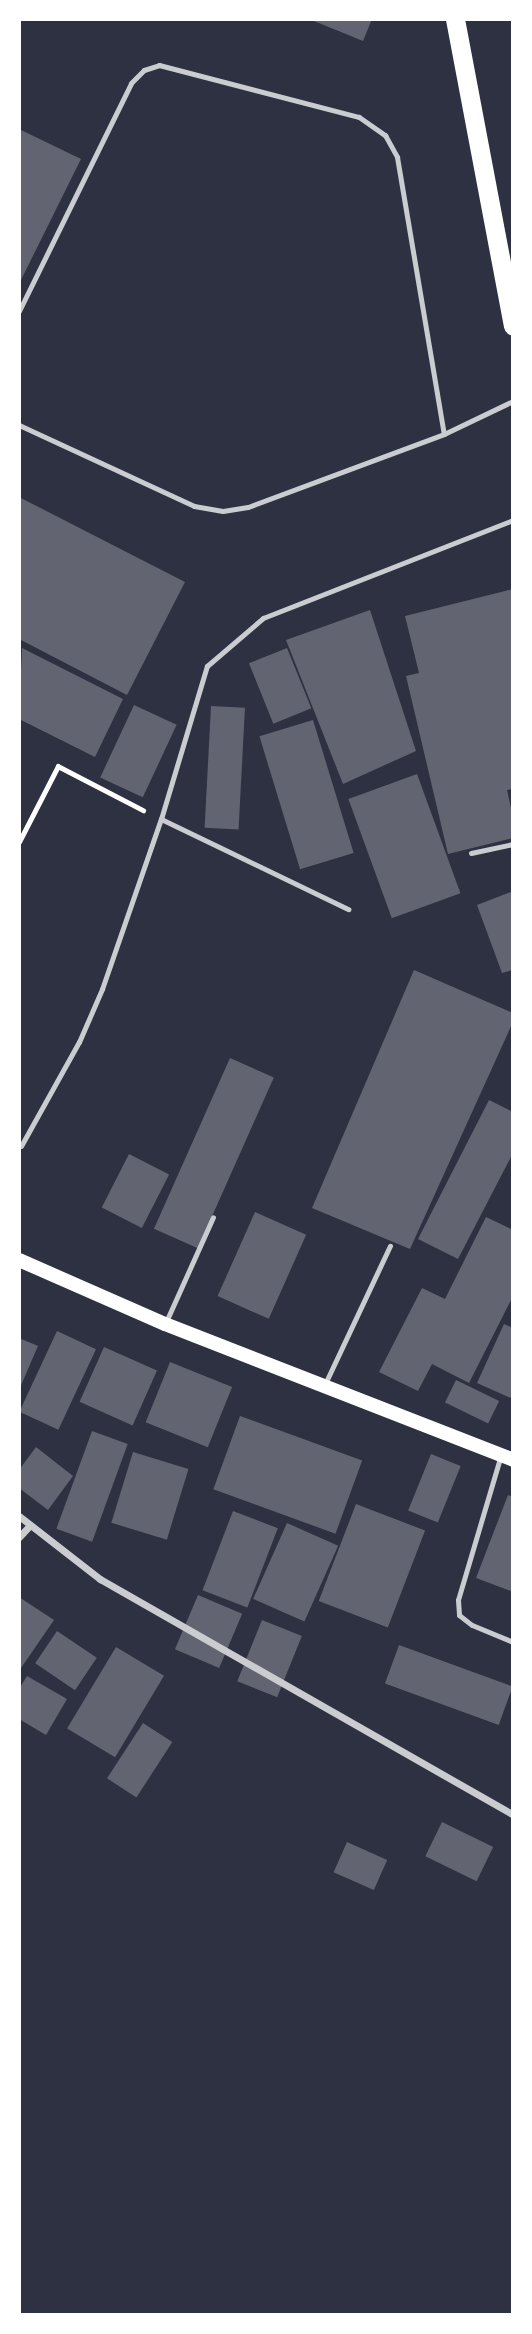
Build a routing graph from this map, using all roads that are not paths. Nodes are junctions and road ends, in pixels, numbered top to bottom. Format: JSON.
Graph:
{"nodes":[{"id":1,"x":455,"y":19,"type":"edge"},
{"id":2,"x":19,"y":311,"type":"edge"},
{"id":3,"x":513,"y":326,"type":"edge"},
{"id":4,"x":513,"y":401,"type":"edge"},
{"id":5,"x":19,"y":425,"type":"edge"},
{"id":6,"x":444,"y":434,"type":"junction"},
{"id":7,"x":513,"y":520,"type":"edge"},
{"id":8,"x":162,"y":819,"type":"junction"},
{"id":9,"x":513,"y":844,"type":"edge"},
{"id":10,"x":471,"y":853,"type":"dead end"},
{"id":11,"x":348,"y":909,"type":"dead end"},
{"id":12,"x":20,"y":1146,"type":"edge"},
{"id":13,"x":213,"y":1217,"type":"dead end"},
{"id":14,"x":390,"y":1246,"type":"dead end"},
{"id":15,"x":19,"y":1260,"type":"edge"},
{"id":16,"x":165,"y":1324,"type":"junction"},
{"id":17,"x":324,"y":1386,"type":"junction"},
{"id":18,"x":507,"y":1457,"type":"edge"},
{"id":19,"x":19,"y":1516,"type":"edge"},
{"id":20,"x":30,"y":1525,"type":"junction"},
{"id":21,"x":19,"y":1538,"type":"edge"},
{"id":22,"x":513,"y":1642,"type":"edge"},
{"id":23,"x":513,"y":1815,"type":"edge"}],
"edges":[{"from":1,"to":3,"type":"highway"},
{"from":2,"to":6,"type":"lane"},
{"from":4,"to":6,"type":"lane"},
{"from":5,"to":6,"type":"lane"},
{"from":7,"to":8,"type":"lane"},
{"from":8,"to":11,"type":"lane"},
{"from":8,"to":12,"type":"lane"},
{"from":9,"to":10,"type":"lane"},
{"from":13,"to":16,"type":"lane"},
{"from":14,"to":17,"type":"lane"},
{"from":15,"to":16,"type":"main road"},
{"from":16,"to":17,"type":"main road"},
{"from":17,"to":18,"type":"main road"},
{"from":18,"to":22,"type":"lane"},
{"from":19,"to":20,"type":"street"},
{"from":20,"to":21,"type":"street"},
{"from":20,"to":23,"type":"street"}]}
